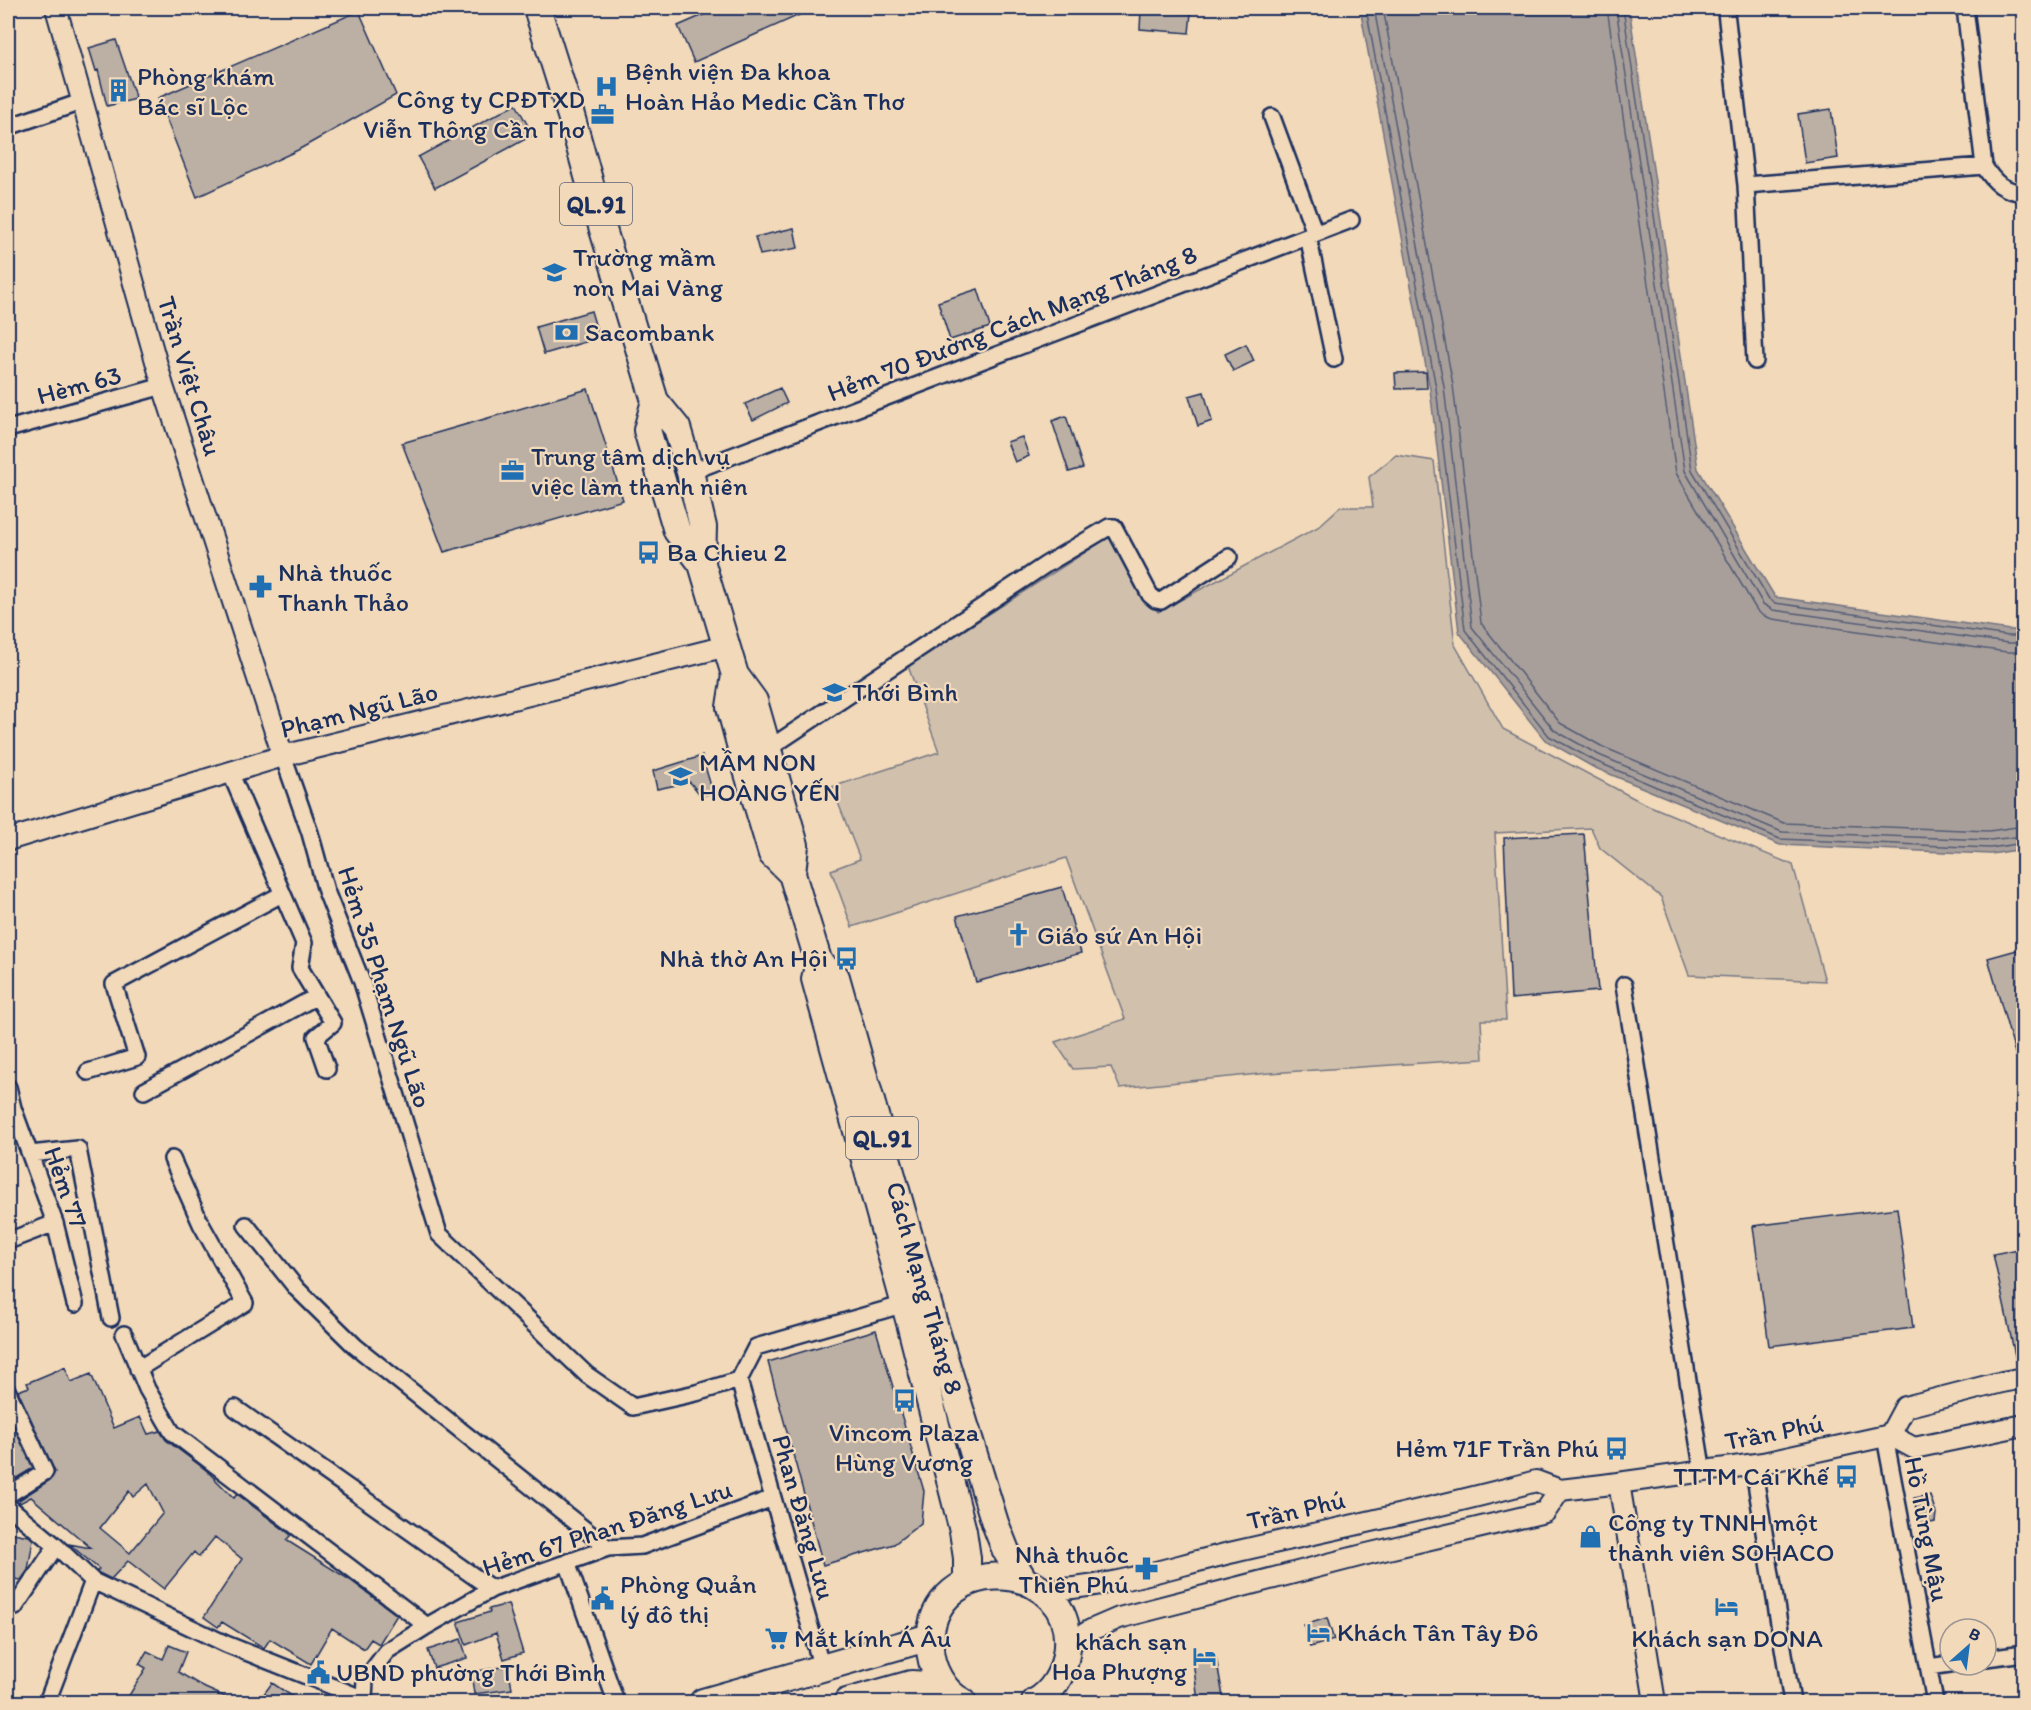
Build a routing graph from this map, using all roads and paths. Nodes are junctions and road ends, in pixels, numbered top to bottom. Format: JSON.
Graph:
{"nodes":[{"id":1,"x":56,"y":8,"type":"edge"},
{"id":2,"x":537,"y":8,"type":"edge"},
{"id":3,"x":1724,"y":8,"type":"edge"},
{"id":4,"x":1965,"y":8,"type":"edge"},
{"id":5,"x":84,"y":101,"type":"junction"},
{"id":6,"x":1272,"y":117,"type":"dead end"},
{"id":7,"x":8,"y":127,"type":"edge"},
{"id":8,"x":1984,"y":166,"type":"junction"},
{"id":9,"x":1746,"y":185,"type":"junction"},
{"id":10,"x":2024,"y":193,"type":"edge"},
{"id":11,"x":1351,"y":220,"type":"dead end"},
{"id":12,"x":1312,"y":234,"type":"junction"},
{"id":13,"x":1334,"y":359,"type":"dead end"},
{"id":14,"x":1755,"y":361,"type":"dead end"},
{"id":15,"x":163,"y":386,"type":"junction"},
{"id":16,"x":655,"y":401,"type":"junction"},
{"id":17,"x":8,"y":429,"type":"edge"},
{"id":18,"x":690,"y":472,"type":"junction"},
{"id":19,"x":1229,"y":558,"type":"dead end"},
{"id":20,"x":702,"y":564,"type":"junction"},
{"id":21,"x":727,"y":646,"type":"junction"},
{"id":22,"x":735,"y":675,"type":"junction"},
{"id":23,"x":768,"y":749,"type":"junction"},
{"id":24,"x":283,"y":756,"type":"junction"},
{"id":25,"x":230,"y":772,"type":"junction"},
{"id":26,"x":8,"y":840,"type":"edge"},
{"id":27,"x":792,"y":874,"type":"junction"},
{"id":28,"x":282,"y":894,"type":"junction"},
{"id":29,"x":819,"y":963,"type":"junction"},
{"id":30,"x":1624,"y":985,"type":"dead end"},
{"id":31,"x":317,"y":996,"type":"junction"},
{"id":32,"x":327,"y":1069,"type":"dead end"},
{"id":33,"x":88,"y":1072,"type":"dead end"},
{"id":34,"x":8,"y":1087,"type":"edge"},
{"id":35,"x":144,"y":1091,"type":"dead end"},
{"id":36,"x":30,"y":1154,"type":"junction"},
{"id":37,"x":172,"y":1159,"type":"dead end"},
{"id":38,"x":55,"y":1223,"type":"junction"},
{"id":39,"x":246,"y":1225,"type":"dead end"},
{"id":40,"x":8,"y":1241,"type":"edge"},
{"id":41,"x":75,"y":1304,"type":"dead end"},
{"id":42,"x":905,"y":1304,"type":"junction"},
{"id":43,"x":111,"y":1318,"type":"dead end"},
{"id":44,"x":124,"y":1334,"type":"dead end"},
{"id":45,"x":138,"y":1369,"type":"junction"},
{"id":46,"x":2024,"y":1378,"type":"edge"},
{"id":47,"x":739,"y":1380,"type":"junction"},
{"id":48,"x":8,"y":1392,"type":"edge"},
{"id":49,"x":235,"y":1408,"type":"dead end"},
{"id":50,"x":2024,"y":1425,"type":"edge"},
{"id":51,"x":1887,"y":1436,"type":"junction"},
{"id":52,"x":1753,"y":1465,"type":"junction"},
{"id":53,"x":1703,"y":1473,"type":"junction"},
{"id":54,"x":1619,"y":1483,"type":"junction"},
{"id":55,"x":1560,"y":1490,"type":"junction"},
{"id":56,"x":8,"y":1495,"type":"edge"},
{"id":57,"x":773,"y":1498,"type":"junction"},
{"id":58,"x":8,"y":1506,"type":"edge"},
{"id":59,"x":56,"y":1546,"type":"junction"},
{"id":60,"x":608,"y":1548,"type":"junction"},
{"id":61,"x":567,"y":1562,"type":"junction"},
{"id":62,"x":93,"y":1581,"type":"junction"},
{"id":63,"x":967,"y":1583,"type":"junction"},
{"id":64,"x":1033,"y":1585,"type":"junction"},
{"id":65,"x":492,"y":1589,"type":"junction"},
{"id":66,"x":8,"y":1605,"type":"edge"},
{"id":67,"x":427,"y":1626,"type":"junction"},
{"id":68,"x":930,"y":1637,"type":"junction"},
{"id":69,"x":1068,"y":1644,"type":"junction"},
{"id":70,"x":2024,"y":1653,"type":"edge"},
{"id":71,"x":1998,"y":1656,"type":"edge"},
{"id":72,"x":1938,"y":1666,"type":"edge"},
{"id":73,"x":1929,"y":1667,"type":"junction"},
{"id":74,"x":822,"y":1668,"type":"junction"},
{"id":75,"x":944,"y":1686,"type":"junction"},
{"id":76,"x":365,"y":1701,"type":"edge"},
{"id":77,"x":47,"y":1702,"type":"edge"},
{"id":78,"x":616,"y":1702,"type":"edge"},
{"id":79,"x":703,"y":1702,"type":"edge"},
{"id":80,"x":847,"y":1702,"type":"edge"},
{"id":81,"x":963,"y":1702,"type":"edge"},
{"id":82,"x":1035,"y":1702,"type":"edge"},
{"id":83,"x":1655,"y":1702,"type":"edge"},
{"id":84,"x":1792,"y":1702,"type":"edge"},
{"id":85,"x":1935,"y":1702,"type":"edge"}],
"edges":[{"from":1,"to":5,"type":"street","name":"Trần Việt Châu"},
{"from":2,"to":16,"type":"highway","name":"Cách Mạng Tháng 8","number":"QL.91"},
{"from":3,"to":9,"type":"street"},
{"from":4,"to":8,"type":"street"},
{"from":5,"to":7,"type":"street"},
{"from":5,"to":15,"type":"street","name":"Trần Việt Châu"},
{"from":6,"to":12,"type":"street"},
{"from":8,"to":9,"type":"street"},
{"from":8,"to":10,"type":"street"},
{"from":9,"to":14,"type":"street"},
{"from":11,"to":12,"type":"street","name":"Hẻm 70 Đường Cách Mạng Tháng 8"},
{"from":12,"to":13,"type":"street"},
{"from":12,"to":18,"type":"street","name":"Hẻm 70 Đường Cách Mạng Tháng 8"},
{"from":15,"to":17,"type":"street","name":"Hèm 63"},
{"from":15,"to":24,"type":"street","name":"Trần Việt Châu"},
{"from":16,"to":18,"type":"highway","name":"Cách Mạng Tháng 8","number":"QL.91"},
{"from":16,"to":20,"type":"highway","name":"Cách Mạng Tháng 8","number":"QL.91"},
{"from":18,"to":20,"type":"highway","name":"Cách Mạng Tháng 8","number":"QL.91"},
{"from":19,"to":23,"type":"street"},
{"from":20,"to":21,"type":"highway","name":"Cách Mạng Tháng 8","number":"QL.91"},
{"from":21,"to":22,"type":"highway","name":"Cách Mạng Tháng 8","number":"QL.91"},
{"from":21,"to":24,"type":"street","name":"Phạm Ngũ Lão"},
{"from":22,"to":23,"type":"highway","name":"Cách Mạng Tháng 8","number":"QL.91"},
{"from":22,"to":27,"type":"highway","name":"Cách Mạng Tháng 8","number":"QL.91"},
{"from":23,"to":27,"type":"highway","name":"Cách Mạng Tháng 8","number":"QL.91"},
{"from":24,"to":25,"type":"street","name":"Phạm Ngũ Lão"},
{"from":24,"to":47,"type":"street","name":"Hẻm 35 Phạm Ngũ Lão"},
{"from":25,"to":26,"type":"street","name":"Phạm Ngũ Lão"},
{"from":25,"to":28,"type":"street"},
{"from":27,"to":29,"type":"highway","name":"Cách Mạng Tháng 8","number":"QL.91"},
{"from":28,"to":31,"type":"street"},
{"from":28,"to":33,"type":"street"},
{"from":29,"to":42,"type":"highway","name":"Cách Mạng Tháng 8","number":"QL.91"},
{"from":29,"to":64,"type":"highway","name":"Cách Mạng Tháng 8","number":"QL.91"},
{"from":30,"to":53,"type":"street"},
{"from":31,"to":32,"type":"street"},
{"from":31,"to":35,"type":"street"},
{"from":34,"to":36,"type":"street","name":"Hẻm 77"},
{"from":36,"to":38,"type":"street","name":"Hẻm 77"},
{"from":36,"to":43,"type":"street"},
{"from":37,"to":45,"type":"street"},
{"from":38,"to":40,"type":"street"},
{"from":38,"to":41,"type":"street","name":"Hẻm 77"},
{"from":39,"to":60,"type":"street"},
{"from":42,"to":47,"type":"street"},
{"from":42,"to":63,"type":"highway","name":"Cách Mạng Tháng 8","number":"QL.91"},
{"from":44,"to":45,"type":"street"},
{"from":45,"to":67,"type":"street"},
{"from":46,"to":51,"type":"street"},
{"from":47,"to":57,"type":"street","name":"Phan Đăng Lưu"},
{"from":48,"to":56,"type":"street"},
{"from":49,"to":65,"type":"street"},
{"from":50,"to":51,"type":"street"},
{"from":51,"to":52,"type":"street","name":"Trần Phú"},
{"from":51,"to":73,"type":"street","name":"Hồ Tùng Mậu"},
{"from":52,"to":53,"type":"street","name":"Trần Phú"},
{"from":52,"to":84,"type":"street"},
{"from":53,"to":54,"type":"street","name":"Trần Phú"},
{"from":54,"to":55,"type":"street","name":"Trần Phú"},
{"from":54,"to":83,"type":"street"},
{"from":55,"to":64,"type":"street","name":"Trần Phú"},
{"from":55,"to":69,"type":"street"},
{"from":57,"to":60,"type":"street","name":"Hẻm 67 Phan Đăng Lưu"},
{"from":57,"to":74,"type":"street","name":"Phan Đăng Lưu"},
{"from":58,"to":59,"type":"street"},
{"from":59,"to":62,"type":"street"},
{"from":59,"to":66,"type":"street"},
{"from":60,"to":61,"type":"street","name":"Hẻm 67 Phan Đăng Lưu"},
{"from":61,"to":65,"type":"street","name":"Hẻm 67 Phan Đăng Lưu"},
{"from":61,"to":78,"type":"street"},
{"from":62,"to":76,"type":"street"},
{"from":62,"to":77,"type":"street"},
{"from":63,"to":64,"type":"highway"},
{"from":63,"to":68,"type":"highway"},
{"from":64,"to":69,"type":"highway","name":"Cách Mạng Tháng 8"},
{"from":65,"to":67,"type":"street","name":"Hẻm 67 Phan Đăng Lưu"},
{"from":67,"to":76,"type":"street","name":"Hẻm 67 Phan Đăng Lưu"},
{"from":68,"to":74,"type":"highway"},
{"from":68,"to":75,"type":"highway"},
{"from":69,"to":82,"type":"highway"},
{"from":70,"to":71,"type":"street"},
{"from":72,"to":73,"type":"street"},
{"from":73,"to":85,"type":"street","name":"Hồ Tùng Mậu"},
{"from":74,"to":79,"type":"highway"},
{"from":75,"to":80,"type":"highway"},
{"from":75,"to":81,"type":"highway"}]}
